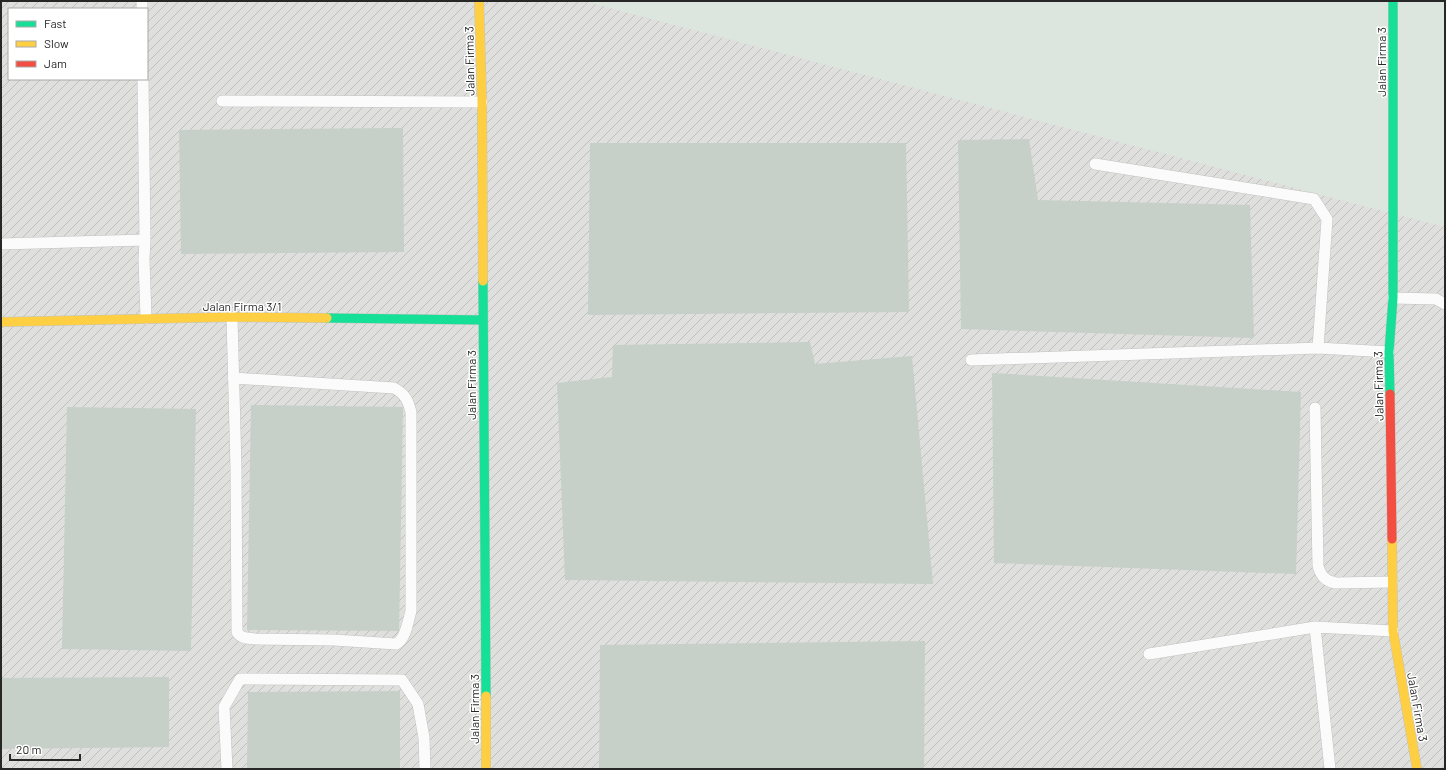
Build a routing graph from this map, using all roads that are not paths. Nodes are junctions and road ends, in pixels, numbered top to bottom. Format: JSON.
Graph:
{"nodes":[{"id":1,"x":480,"y":1,"type":"edge"},
{"id":2,"x":1393,"y":1,"type":"edge"},
{"id":3,"x":143,"y":80,"type":"edge"},
{"id":4,"x":222,"y":101,"type":"dead end"},
{"id":5,"x":482,"y":102,"type":"junction"},
{"id":6,"x":1095,"y":164,"type":"dead end"},
{"id":7,"x":145,"y":240,"type":"junction"},
{"id":8,"x":1,"y":244,"type":"edge"},
{"id":9,"x":1393,"y":298,"type":"junction"},
{"id":10,"x":1445,"y":304,"type":"edge"},
{"id":11,"x":232,"y":317,"type":"junction"},
{"id":12,"x":146,"y":318,"type":"junction"},
{"id":13,"x":483,"y":320,"type":"junction"},
{"id":14,"x":1,"y":322,"type":"edge"},
{"id":15,"x":1318,"y":348,"type":"junction"},
{"id":16,"x":1389,"y":352,"type":"junction"},
{"id":17,"x":971,"y":360,"type":"dead end"},
{"id":18,"x":233,"y":378,"type":"junction"},
{"id":19,"x":1315,"y":408,"type":"dead end"},
{"id":20,"x":1392,"y":582,"type":"junction"},
{"id":21,"x":1316,"y":628,"type":"junction"},
{"id":22,"x":1393,"y":631,"type":"junction"},
{"id":23,"x":1149,"y":654,"type":"dead end"},
{"id":24,"x":227,"y":769,"type":"edge"},
{"id":25,"x":425,"y":769,"type":"edge"},
{"id":26,"x":486,"y":769,"type":"edge"},
{"id":27,"x":1330,"y":769,"type":"edge"},
{"id":28,"x":1417,"y":769,"type":"edge"}],
"edges":[{"from":1,"to":5,"type":"street","name":"Jalan Firma 3"},
{"from":2,"to":9,"type":"street","name":"Jalan Firma 3"},
{"from":3,"to":7,"type":"lane"},
{"from":4,"to":5,"type":"lane"},
{"from":5,"to":13,"type":"street","name":"Jalan Firma 3"},
{"from":6,"to":15,"type":"lane"},
{"from":7,"to":8,"type":"lane"},
{"from":7,"to":12,"type":"lane"},
{"from":9,"to":10,"type":"lane"},
{"from":9,"to":16,"type":"street","name":"Jalan Firma 3"},
{"from":11,"to":12,"type":"street","name":"Jalan Firma 3/1"},
{"from":11,"to":13,"type":"street","name":"Jalan Firma 3/1"},
{"from":11,"to":18,"type":"lane"},
{"from":12,"to":14,"type":"street","name":"Jalan Firma 3/1"},
{"from":13,"to":26,"type":"street","name":"Jalan Firma 3"},
{"from":15,"to":16,"type":"lane"},
{"from":15,"to":17,"type":"lane"},
{"from":16,"to":20,"type":"street","name":"Jalan Firma 3"},
{"from":18,"to":18,"type":"lane"},
{"from":19,"to":20,"type":"lane"},
{"from":20,"to":22,"type":"street","name":"Jalan Firma 3"},
{"from":21,"to":22,"type":"lane"},
{"from":21,"to":23,"type":"lane"},
{"from":21,"to":27,"type":"lane"},
{"from":22,"to":28,"type":"street","name":"Jalan Firma 3"},
{"from":24,"to":25,"type":"lane"}]}
